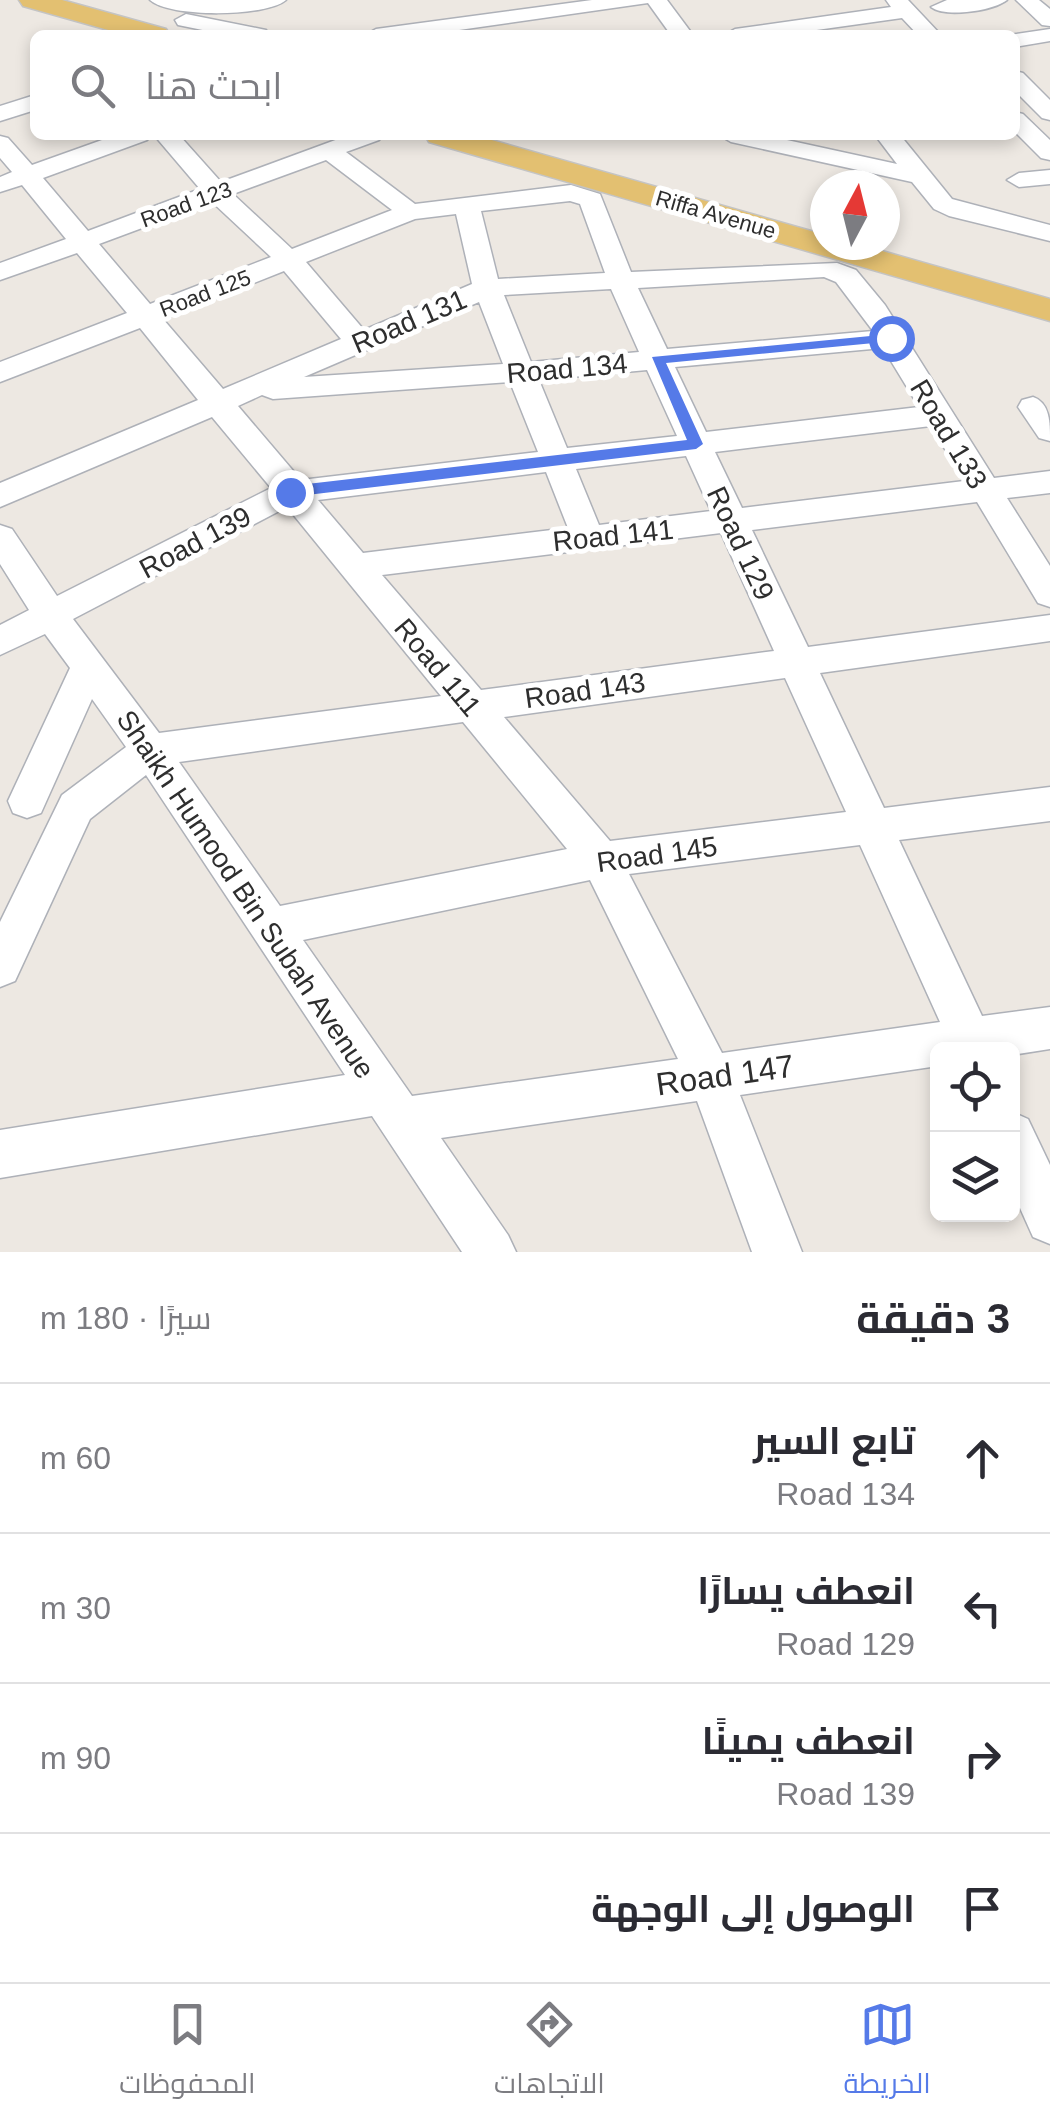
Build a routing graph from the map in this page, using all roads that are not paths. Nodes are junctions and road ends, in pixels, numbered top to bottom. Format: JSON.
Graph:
{"nodes":[{"id":1,"x":32,"y":0,"type":"edge"},
{"id":2,"x":160,"y":0,"type":"edge"},
{"id":3,"x":276,"y":0,"type":"edge"},
{"id":4,"x":483,"y":0,"type":"edge"},
{"id":5,"x":638,"y":0,"type":"edge"},
{"id":6,"x":656,"y":0,"type":"edge"},
{"id":7,"x":773,"y":0,"type":"edge"},
{"id":8,"x":998,"y":0,"type":"edge"},
{"id":9,"x":1026,"y":0,"type":"edge"},
{"id":10,"x":937,"y":4,"type":"edge"},
{"id":11,"x":902,"y":5,"type":"edge"},
{"id":12,"x":183,"y":7,"type":"junction"},
{"id":13,"x":578,"y":8,"type":"junction"},
{"id":14,"x":0,"y":10,"type":"edge"},
{"id":15,"x":1050,"y":20,"type":"edge"},
{"id":16,"x":961,"y":26,"type":"dead end"},
{"id":17,"x":501,"y":27,"type":"edge"},
{"id":18,"x":70,"y":30,"type":"edge"},
{"id":19,"x":138,"y":30,"type":"edge"},
{"id":20,"x":233,"y":30,"type":"edge"},
{"id":21,"x":388,"y":30,"type":"edge"},
{"id":22,"x":593,"y":30,"type":"edge"},
{"id":23,"x":678,"y":30,"type":"edge"},
{"id":24,"x":799,"y":30,"type":"edge"},
{"id":25,"x":804,"y":30,"type":"edge"},
{"id":26,"x":925,"y":30,"type":"edge"},
{"id":27,"x":1050,"y":35,"type":"edge"},
{"id":28,"x":1020,"y":39,"type":"edge"},
{"id":29,"x":1020,"y":83,"type":"edge"},
{"id":30,"x":30,"y":104,"type":"edge"},
{"id":31,"x":1050,"y":113,"type":"edge"},
{"id":32,"x":0,"y":114,"type":"edge"},
{"id":33,"x":1020,"y":123,"type":"edge"},
{"id":34,"x":125,"y":140,"type":"edge"},
{"id":35,"x":170,"y":140,"type":"edge"},
{"id":36,"x":358,"y":140,"type":"edge"},
{"id":37,"x":457,"y":140,"type":"edge"},
{"id":38,"x":530,"y":140,"type":"edge"},
{"id":39,"x":754,"y":140,"type":"edge"},
{"id":40,"x":891,"y":140,"type":"edge"},
{"id":41,"x":0,"y":143,"type":"edge"},
{"id":42,"x":329,"y":151,"type":"junction"},
{"id":43,"x":1050,"y":154,"type":"edge"},
{"id":44,"x":920,"y":176,"type":"junction"},
{"id":45,"x":1050,"y":176,"type":"edge"},
{"id":46,"x":14,"y":180,"type":"edge"},
{"id":47,"x":1019,"y":180,"type":"dead end"},
{"id":48,"x":216,"y":192,"type":"junction"},
{"id":49,"x":467,"y":206,"type":"junction"},
{"id":50,"x":410,"y":212,"type":"junction"},
{"id":51,"x":810,"y":219,"type":"edge"},
{"id":52,"x":1050,"y":233,"type":"edge"},
{"id":53,"x":83,"y":242,"type":"junction"},
{"id":54,"x":900,"y":244,"type":"edge"},
{"id":55,"x":290,"y":261,"type":"junction"},
{"id":56,"x":0,"y":272,"type":"edge"},
{"id":57,"x":846,"y":276,"type":"joint"},
{"id":58,"x":622,"y":283,"type":"junction"},
{"id":59,"x":1050,"y":286,"type":"edge"},
{"id":60,"x":487,"y":288,"type":"junction"},
{"id":61,"x":1050,"y":310,"type":"edge"},
{"id":62,"x":145,"y":316,"type":"junction"},
{"id":63,"x":891,"y":338,"type":"junction"},
{"id":64,"x":360,"y":342,"type":"junction"},
{"id":65,"x":657,"y":360,"type":"junction"},
{"id":66,"x":522,"y":372,"type":"junction"},
{"id":67,"x":0,"y":373,"type":"edge"},
{"id":68,"x":230,"y":397,"type":"junction"},
{"id":69,"x":940,"y":415,"type":"junction"},
{"id":70,"x":696,"y":444,"type":"junction"},
{"id":71,"x":558,"y":461,"type":"junction"},
{"id":72,"x":1050,"y":482,"type":"edge"},
{"id":73,"x":982,"y":490,"type":"junction"},
{"id":74,"x":290,"y":492,"type":"junction"},
{"id":75,"x":0,"y":496,"type":"edge"},
{"id":76,"x":732,"y":522,"type":"junction"},
{"id":77,"x":0,"y":537,"type":"edge"},
{"id":78,"x":588,"y":538,"type":"junction"},
{"id":79,"x":355,"y":566,"type":"junction"},
{"id":80,"x":1050,"y":594,"type":"edge"},
{"id":81,"x":52,"y":617,"type":"junction"},
{"id":82,"x":1050,"y":628,"type":"edge"},
{"id":83,"x":0,"y":642,"type":"edge"},
{"id":84,"x":795,"y":661,"type":"junction"},
{"id":85,"x":89,"y":666,"type":"junction"},
{"id":86,"x":469,"y":705,"type":"junction"},
{"id":87,"x":150,"y":750,"type":"junction"},
{"id":88,"x":14,"y":800,"type":"edge"},
{"id":89,"x":1050,"y":804,"type":"edge"},
{"id":90,"x":76,"y":807,"type":"junction"},
{"id":91,"x":870,"y":826,"type":"junction"},
{"id":92,"x":601,"y":860,"type":"junction"},
{"id":93,"x":268,"y":928,"type":"junction"},
{"id":94,"x":0,"y":967,"type":"edge"},
{"id":95,"x":1050,"y":1028,"type":"edge"},
{"id":96,"x":972,"y":1042,"type":"edge"},
{"id":97,"x":987,"y":1042,"type":"edge"},
{"id":98,"x":930,"y":1050,"type":"edge"},
{"id":99,"x":711,"y":1078,"type":"junction"},
{"id":100,"x":391,"y":1106,"type":"junction"},
{"id":101,"x":1020,"y":1152,"type":"edge"},
{"id":102,"x":0,"y":1154,"type":"edge"},
{"id":103,"x":1050,"y":1220,"type":"edge"},
{"id":104,"x":491,"y":1252,"type":"edge"},
{"id":105,"x":777,"y":1252,"type":"edge"}],
"edges":[{"from":1,"to":19,"type":"main road"},
{"from":2,"to":12,"type":"street"},
{"from":3,"to":12,"type":"street"},
{"from":4,"to":17,"type":"street"},
{"from":5,"to":13,"type":"street"},
{"from":6,"to":23,"type":"street"},
{"from":7,"to":24,"type":"street"},
{"from":8,"to":10,"type":"street"},
{"from":9,"to":15,"type":"street"},
{"from":10,"to":16,"type":"street"},
{"from":11,"to":25,"type":"street"},
{"from":11,"to":26,"type":"street"},
{"from":12,"to":20,"type":"street"},
{"from":13,"to":17,"type":"street"},
{"from":13,"to":22,"type":"street"},
{"from":14,"to":18,"type":"main road"},
{"from":17,"to":21,"type":"street"},
{"from":27,"to":28,"type":"street"},
{"from":29,"to":31,"type":"street"},
{"from":30,"to":32,"type":"street"},
{"from":33,"to":43,"type":"street"},
{"from":34,"to":46,"type":"street"},
{"from":35,"to":48,"type":"street"},
{"from":36,"to":42,"type":"street","name":"Road 123"},
{"from":37,"to":61,"type":"main road","name":"Riffa Avenue"},
{"from":38,"to":51,"type":"main road","name":"Riffa Avenue"},
{"from":39,"to":44,"type":"street"},
{"from":40,"to":44,"type":"street"},
{"from":41,"to":46,"type":"street","name":"Road 111"},
{"from":42,"to":48,"type":"street","name":"Road 123"},
{"from":42,"to":50,"type":"street"},
{"from":44,"to":52,"type":"street"},
{"from":45,"to":47,"type":"street"},
{"from":46,"to":53,"type":"street","name":"Road 111"},
{"from":48,"to":53,"type":"street","name":"Road 123"},
{"from":48,"to":55,"type":"street"},
{"from":49,"to":50,"type":"street","name":"Road 129"},
{"from":49,"to":58,"type":"street","name":"Road 129"},
{"from":49,"to":60,"type":"street"},
{"from":50,"to":55,"type":"street","name":"Road 125"},
{"from":53,"to":56,"type":"street","name":"Road 123"},
{"from":53,"to":62,"type":"street","name":"Road 111"},
{"from":54,"to":59,"type":"main road"},
{"from":55,"to":62,"type":"street","name":"Road 125"},
{"from":55,"to":64,"type":"street"},
{"from":57,"to":58,"type":"street","name":"Road 131"},
{"from":57,"to":63,"type":"street","name":"Road 133"},
{"from":58,"to":60,"type":"street","name":"Road 131"},
{"from":58,"to":65,"type":"street","name":"Road 129"},
{"from":60,"to":64,"type":"street","name":"Road 131"},
{"from":60,"to":66,"type":"street"},
{"from":62,"to":67,"type":"street","name":"Road 125"},
{"from":62,"to":68,"type":"street","name":"Road 111"},
{"from":63,"to":65,"type":"street","name":"Road 134"},
{"from":63,"to":69,"type":"street","name":"Road 133"},
{"from":64,"to":68,"type":"street","name":"Road 131"},
{"from":65,"to":66,"type":"street","name":"Road 134"},
{"from":65,"to":70,"type":"street","name":"Road 129"},
{"from":66,"to":68,"type":"street","name":"Road 134"},
{"from":66,"to":71,"type":"street"},
{"from":68,"to":74,"type":"street","name":"Road 111"},
{"from":68,"to":75,"type":"street","name":"Road 131"},
{"from":69,"to":70,"type":"street","name":"Road 139"},
{"from":69,"to":73,"type":"street","name":"Road 133"},
{"from":70,"to":71,"type":"street","name":"Road 139"},
{"from":70,"to":76,"type":"street","name":"Road 129"},
{"from":71,"to":74,"type":"street","name":"Road 139"},
{"from":71,"to":78,"type":"street"},
{"from":72,"to":73,"type":"street","name":"Road 141"},
{"from":73,"to":76,"type":"street","name":"Road 141"},
{"from":73,"to":80,"type":"street","name":"Road 133"},
{"from":74,"to":79,"type":"street","name":"Road 111"},
{"from":74,"to":81,"type":"street","name":"Road 139"},
{"from":76,"to":78,"type":"street","name":"Road 141"},
{"from":76,"to":84,"type":"street","name":"Road 129"},
{"from":77,"to":81,"type":"street","name":"Shaikh Humood Bin Subah Avenue"},
{"from":78,"to":79,"type":"street","name":"Road 141"},
{"from":79,"to":86,"type":"street","name":"Road 111"},
{"from":81,"to":83,"type":"street","name":"Road 139"},
{"from":81,"to":85,"type":"street","name":"Shaikh Humood Bin Subah Avenue"},
{"from":82,"to":84,"type":"street","name":"Road 143"},
{"from":84,"to":86,"type":"street","name":"Road 143"},
{"from":84,"to":91,"type":"street","name":"Road 129"},
{"from":85,"to":87,"type":"street","name":"Shaikh Humood Bin Subah Avenue"},
{"from":85,"to":88,"type":"street"},
{"from":86,"to":87,"type":"street","name":"Road 143"},
{"from":86,"to":92,"type":"street","name":"Road 111"},
{"from":87,"to":90,"type":"street","name":"Road 143"},
{"from":87,"to":93,"type":"street","name":"Shaikh Humood Bin Subah Avenue"},
{"from":88,"to":90,"type":"street"},
{"from":89,"to":91,"type":"street","name":"Road 145"},
{"from":90,"to":94,"type":"street","name":"Road 143"},
{"from":91,"to":92,"type":"street","name":"Road 145"},
{"from":91,"to":96,"type":"street","name":"Road 129"},
{"from":92,"to":93,"type":"street","name":"Road 145"},
{"from":92,"to":99,"type":"street","name":"Road 111"},
{"from":93,"to":100,"type":"street","name":"Shaikh Humood Bin Subah Avenue"},
{"from":95,"to":97,"type":"street","name":"Road 147"},
{"from":98,"to":99,"type":"street","name":"Road 147"},
{"from":99,"to":100,"type":"street","name":"Road 147"},
{"from":99,"to":105,"type":"street","name":"Road 111"},
{"from":100,"to":102,"type":"street","name":"Road 147"},
{"from":100,"to":104,"type":"street","name":"Shaikh Humood Bin Subah Avenue"},
{"from":101,"to":103,"type":"street"}]}
